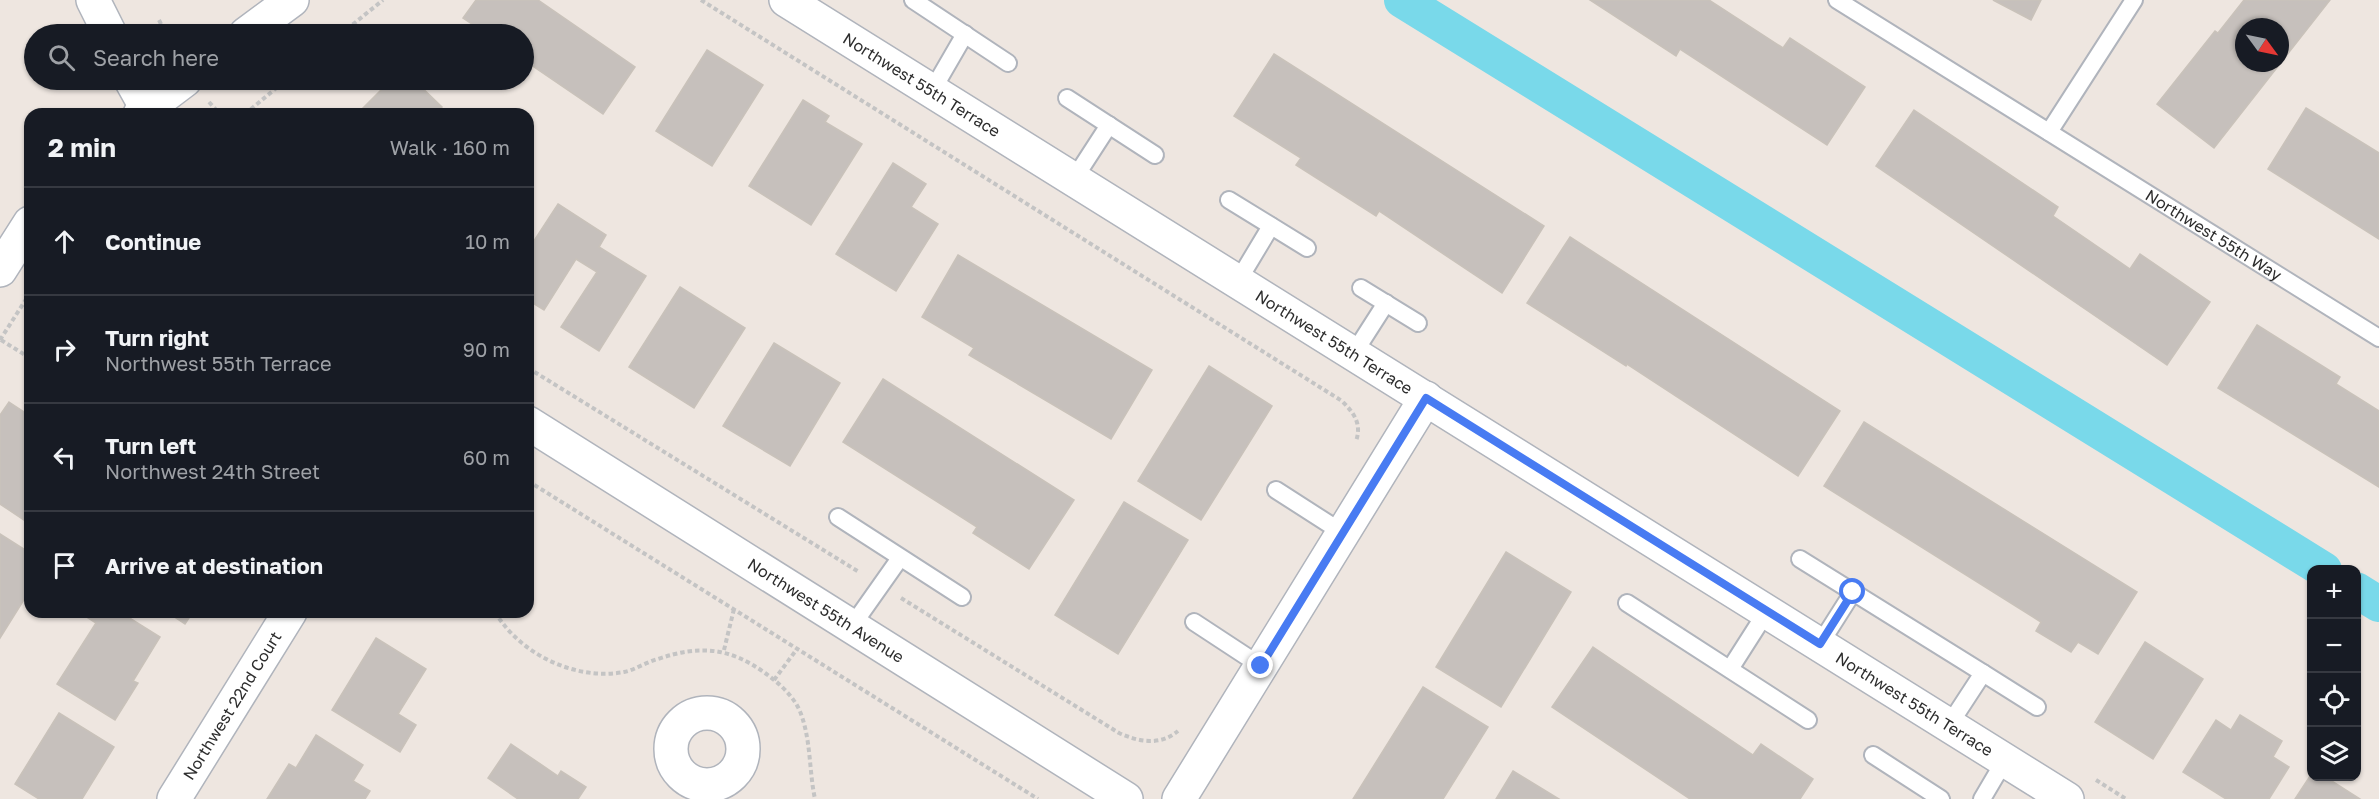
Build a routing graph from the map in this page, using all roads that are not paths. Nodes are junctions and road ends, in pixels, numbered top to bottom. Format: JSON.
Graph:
{"nodes":[{"id":1,"x":93,"y":0,"type":"edge"},
{"id":2,"x":292,"y":0,"type":"edge"},
{"id":3,"x":786,"y":0,"type":"edge"},
{"id":4,"x":913,"y":0,"type":"edge"},
{"id":5,"x":1837,"y":0,"type":"edge"},
{"id":6,"x":2134,"y":0,"type":"edge"},
{"id":7,"x":105,"y":24,"type":"edge"},
{"id":8,"x":260,"y":24,"type":"edge"},
{"id":9,"x":965,"y":34,"type":"junction"},
{"id":10,"x":1008,"y":63,"type":"dead end"},
{"id":11,"x":135,"y":90,"type":"edge"},
{"id":12,"x":172,"y":90,"type":"edge"},
{"id":13,"x":932,"y":90,"type":"junction"},
{"id":14,"x":1067,"y":98,"type":"dead end"},
{"id":15,"x":143,"y":108,"type":"edge"},
{"id":16,"x":150,"y":108,"type":"edge"},
{"id":17,"x":1109,"y":125,"type":"junction"},
{"id":18,"x":2049,"y":132,"type":"junction"},
{"id":19,"x":1155,"y":155,"type":"dead end"},
{"id":20,"x":1074,"y":179,"type":"junction"},
{"id":21,"x":1229,"y":200,"type":"dead end"},
{"id":22,"x":1271,"y":226,"type":"junction"},
{"id":23,"x":24,"y":232,"type":"edge"},
{"id":24,"x":1307,"y":249,"type":"dead end"},
{"id":25,"x":0,"y":270,"type":"edge"},
{"id":26,"x":1238,"y":281,"type":"junction"},
{"id":27,"x":1361,"y":288,"type":"dead end"},
{"id":28,"x":1386,"y":303,"type":"junction"},
{"id":29,"x":1419,"y":323,"type":"dead end"},
{"id":30,"x":2379,"y":338,"type":"edge"},
{"id":31,"x":1354,"y":353,"type":"junction"},
{"id":32,"x":1426,"y":398,"type":"junction"},
{"id":33,"x":534,"y":427,"type":"edge"},
{"id":34,"x":1276,"y":490,"type":"dead end"},
{"id":35,"x":838,"y":518,"type":"dead end"},
{"id":36,"x":1343,"y":533,"type":"junction"},
{"id":37,"x":900,"y":558,"type":"junction"},
{"id":38,"x":1800,"y":559,"type":"dead end"},
{"id":39,"x":1853,"y":592,"type":"junction"},
{"id":40,"x":962,"y":597,"type":"dead end"},
{"id":41,"x":1627,"y":603,"type":"dead end"},
{"id":42,"x":1767,"y":611,"type":"junction"},
{"id":43,"x":286,"y":618,"type":"edge"},
{"id":44,"x":1194,"y":622,"type":"dead end"},
{"id":45,"x":852,"y":626,"type":"junction"},
{"id":46,"x":1820,"y":644,"type":"junction"},
{"id":47,"x":1261,"y":666,"type":"junction"},
{"id":48,"x":1730,"y":669,"type":"junction"},
{"id":49,"x":1983,"y":673,"type":"junction"},
{"id":50,"x":2037,"y":707,"type":"dead end"},
{"id":51,"x":1808,"y":720,"type":"dead end"},
{"id":52,"x":1949,"y":725,"type":"junction"},
{"id":53,"x":1873,"y":755,"type":"dead end"},
{"id":54,"x":2005,"y":760,"type":"junction"},
{"id":55,"x":174,"y":799,"type":"edge"},
{"id":56,"x":1126,"y":799,"type":"edge"},
{"id":57,"x":1179,"y":799,"type":"edge"},
{"id":58,"x":1941,"y":799,"type":"edge"},
{"id":59,"x":1982,"y":799,"type":"edge"},
{"id":60,"x":2067,"y":799,"type":"edge"}],
"edges":[{"from":1,"to":7,"type":"street"},
{"from":2,"to":8,"type":"street"},
{"from":3,"to":13,"type":"street","name":"Northwest 55th Terrace"},
{"from":4,"to":9,"type":"lane"},
{"from":5,"to":18,"type":"lane","name":"Northwest 55th Way"},
{"from":6,"to":18,"type":"lane"},
{"from":9,"to":10,"type":"lane"},
{"from":9,"to":13,"type":"lane"},
{"from":11,"to":15,"type":"street"},
{"from":12,"to":16,"type":"street"},
{"from":13,"to":20,"type":"street","name":"Northwest 55th Terrace"},
{"from":14,"to":17,"type":"lane"},
{"from":17,"to":19,"type":"lane"},
{"from":17,"to":20,"type":"lane"},
{"from":18,"to":30,"type":"lane","name":"Northwest 55th Way"},
{"from":20,"to":26,"type":"street","name":"Northwest 55th Terrace"},
{"from":21,"to":22,"type":"lane"},
{"from":22,"to":24,"type":"lane"},
{"from":22,"to":26,"type":"lane"},
{"from":23,"to":25,"type":"street"},
{"from":26,"to":31,"type":"street","name":"Northwest 55th Terrace"},
{"from":27,"to":28,"type":"lane"},
{"from":28,"to":29,"type":"lane"},
{"from":28,"to":31,"type":"lane"},
{"from":31,"to":32,"type":"street","name":"Northwest 55th Terrace"},
{"from":32,"to":36,"type":"street"},
{"from":32,"to":42,"type":"street","name":"Northwest 55th Terrace"},
{"from":33,"to":45,"type":"street","name":"Northwest 55th Avenue"},
{"from":34,"to":36,"type":"lane"},
{"from":35,"to":37,"type":"lane"},
{"from":36,"to":47,"type":"street"},
{"from":37,"to":40,"type":"lane"},
{"from":37,"to":45,"type":"lane"},
{"from":38,"to":39,"type":"lane"},
{"from":39,"to":46,"type":"lane"},
{"from":39,"to":49,"type":"lane"},
{"from":41,"to":48,"type":"lane"},
{"from":42,"to":46,"type":"street","name":"Northwest 55th Terrace"},
{"from":42,"to":48,"type":"lane"},
{"from":43,"to":55,"type":"street","name":"Northwest 22nd Court"},
{"from":44,"to":47,"type":"lane"},
{"from":45,"to":56,"type":"street","name":"Northwest 55th Avenue"},
{"from":46,"to":52,"type":"street","name":"Northwest 55th Terrace"},
{"from":47,"to":57,"type":"street"},
{"from":48,"to":51,"type":"lane"},
{"from":49,"to":50,"type":"lane"},
{"from":49,"to":52,"type":"lane"},
{"from":52,"to":54,"type":"street","name":"Northwest 55th Terrace"},
{"from":53,"to":58,"type":"lane"},
{"from":54,"to":59,"type":"lane"},
{"from":54,"to":60,"type":"street","name":"Northwest 55th Terrace"}]}
